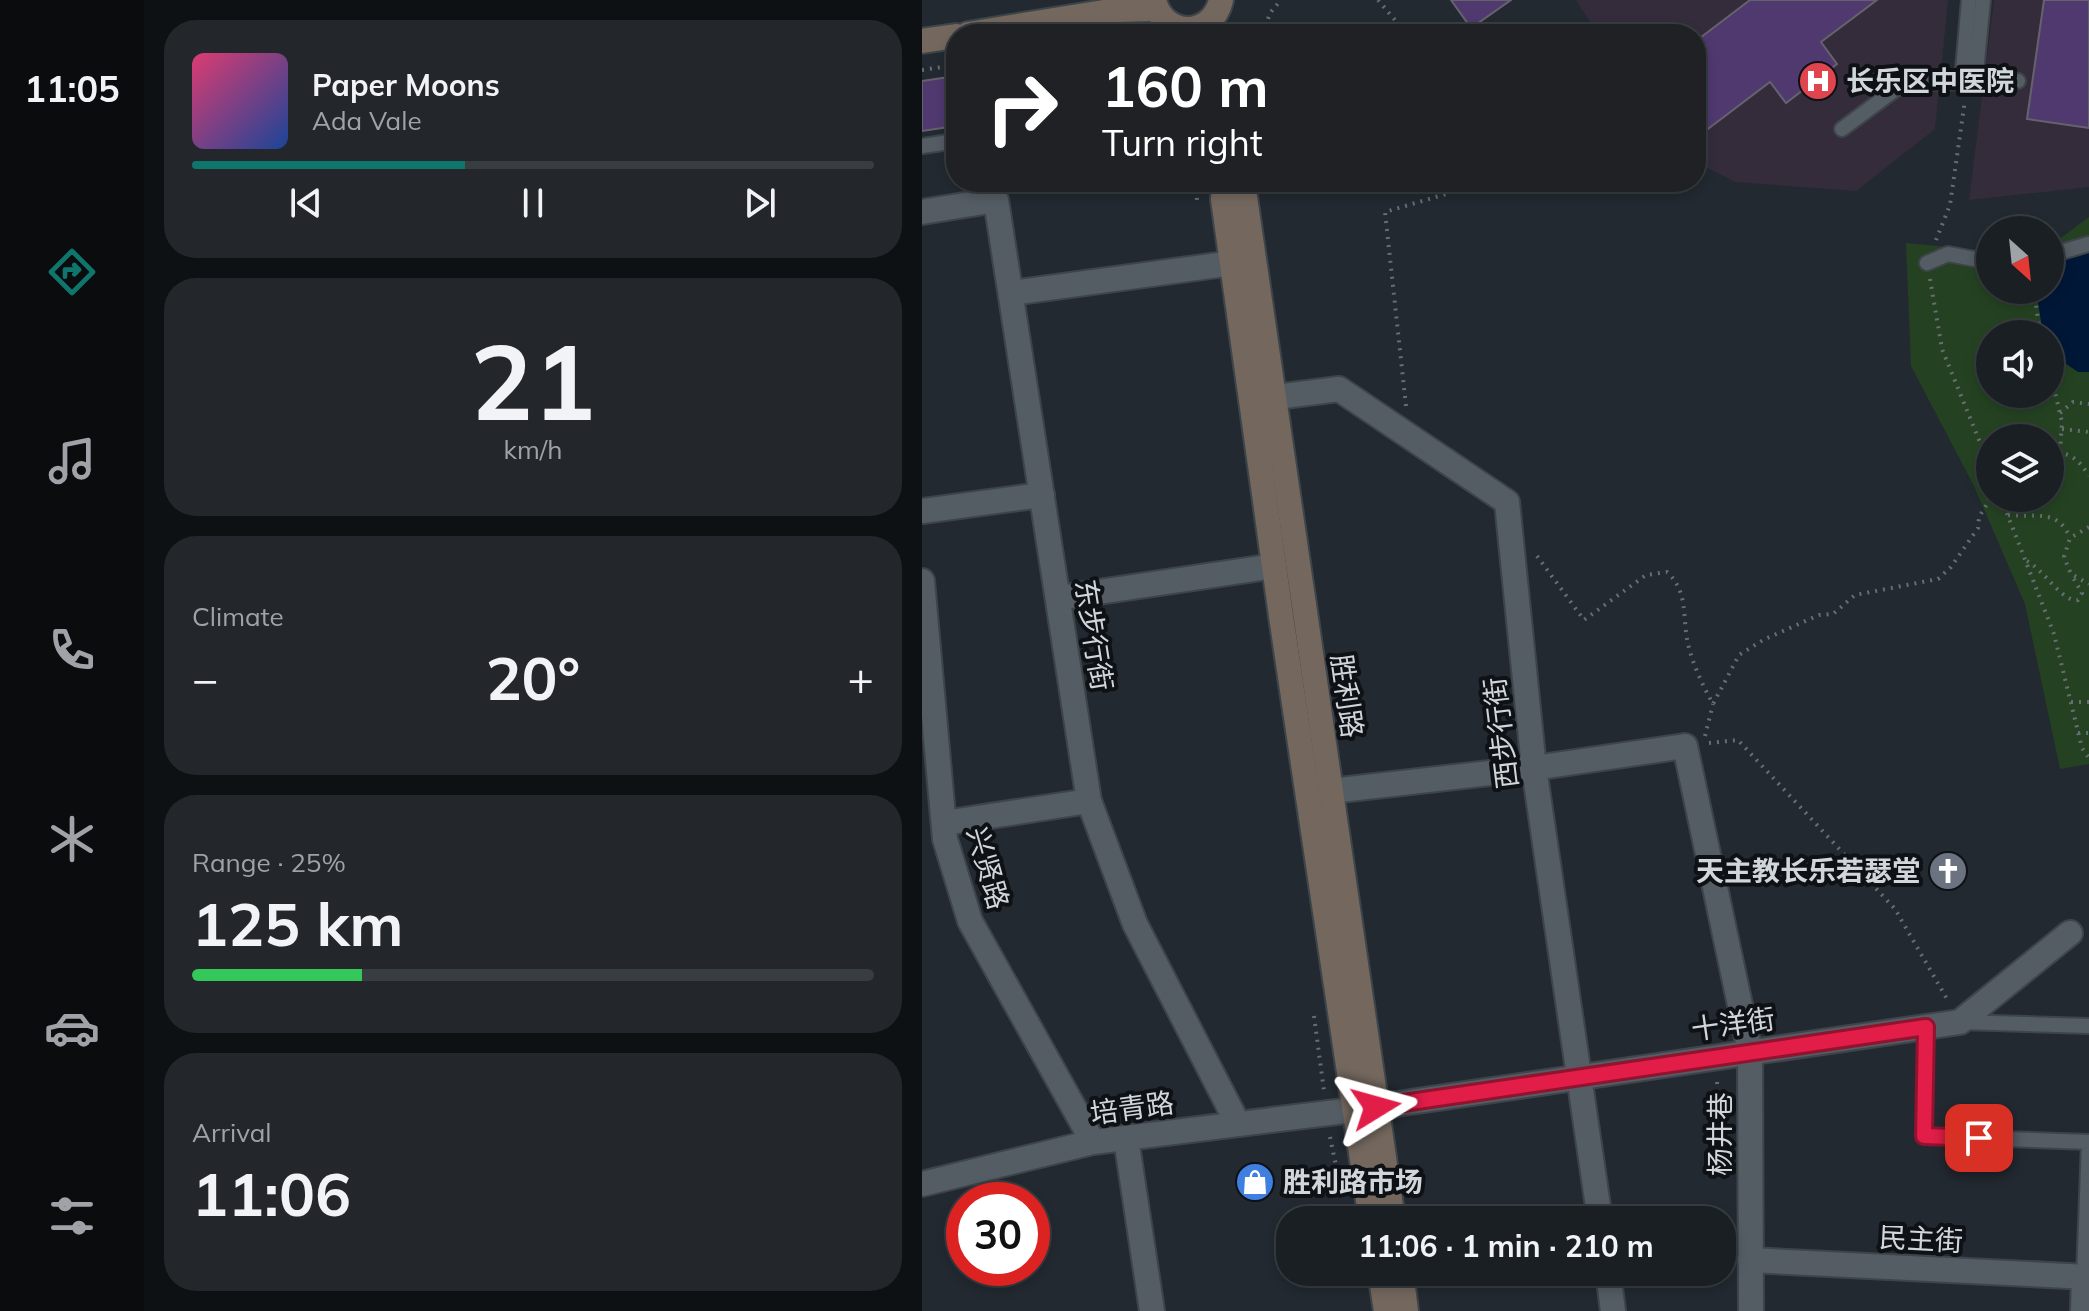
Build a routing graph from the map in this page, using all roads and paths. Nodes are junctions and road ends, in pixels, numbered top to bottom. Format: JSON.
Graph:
{"nodes":[{"id":1,"x":1221,"y":0,"type":"edge"},
{"id":2,"x":1281,"y":0,"type":"edge"},
{"id":3,"x":1378,"y":0,"type":"edge"},
{"id":4,"x":1969,"y":0,"type":"edge"},
{"id":5,"x":1983,"y":0,"type":"edge"},
{"id":6,"x":1155,"y":4,"type":"edge"},
{"id":7,"x":1030,"y":24,"type":"edge"},
{"id":8,"x":1167,"y":24,"type":"edge"},
{"id":9,"x":1206,"y":24,"type":"edge"},
{"id":10,"x":1266,"y":24,"type":"edge"},
{"id":11,"x":1398,"y":24,"type":"edge"},
{"id":12,"x":946,"y":37,"type":"edge"},
{"id":13,"x":922,"y":41,"type":"edge"},
{"id":14,"x":946,"y":66,"type":"edge"},
{"id":15,"x":922,"y":70,"type":"edge"},
{"id":16,"x":2018,"y":81,"type":"dead end"},
{"id":17,"x":1968,"y":82,"type":"junction"},
{"id":18,"x":1842,"y":129,"type":"dead end"},
{"id":19,"x":946,"y":142,"type":"edge"},
{"id":20,"x":922,"y":146,"type":"edge"},
{"id":21,"x":1196,"y":192,"type":"edge"},
{"id":22,"x":1224,"y":192,"type":"edge"},
{"id":23,"x":1243,"y":192,"type":"edge"},
{"id":24,"x":1446,"y":192,"type":"edge"},
{"id":25,"x":1199,"y":210,"type":"dead end"},
{"id":26,"x":922,"y":212,"type":"edge"},
{"id":27,"x":2089,"y":244,"type":"edge"},
{"id":28,"x":2064,"y":251,"type":"edge"},
{"id":29,"x":1976,"y":259,"type":"edge"},
{"id":30,"x":1233,"y":263,"type":"junction"},
{"id":31,"x":1927,"y":263,"type":"junction"},
{"id":32,"x":1011,"y":293,"type":"junction"},
{"id":33,"x":1276,"y":397,"type":"junction"},
{"id":34,"x":2089,"y":404,"type":"edge"},
{"id":35,"x":2059,"y":408,"type":"edge"},
{"id":36,"x":2060,"y":413,"type":"junction"},
{"id":37,"x":2061,"y":424,"type":"edge"},
{"id":38,"x":2064,"y":429,"type":"edge"},
{"id":39,"x":2089,"y":432,"type":"edge"},
{"id":40,"x":1976,"y":433,"type":"edge"},
{"id":41,"x":1409,"y":436,"type":"junction"},
{"id":42,"x":2064,"y":454,"type":"edge"},
{"id":43,"x":2089,"y":476,"type":"edge"},
{"id":44,"x":1042,"y":495,"type":"junction"},
{"id":45,"x":922,"y":511,"type":"edge"},
{"id":46,"x":1982,"y":512,"type":"edge"},
{"id":47,"x":2007,"y":512,"type":"edge"},
{"id":48,"x":2008,"y":515,"type":"junction"},
{"id":49,"x":2089,"y":527,"type":"edge"},
{"id":50,"x":1510,"y":532,"type":"junction"},
{"id":51,"x":2070,"y":538,"type":"junction"},
{"id":52,"x":2025,"y":560,"type":"junction"},
{"id":53,"x":1274,"y":566,"type":"junction"},
{"id":54,"x":2071,"y":574,"type":"junction"},
{"id":55,"x":922,"y":581,"type":"edge"},
{"id":56,"x":2089,"y":584,"type":"edge"},
{"id":57,"x":1058,"y":598,"type":"junction"},
{"id":58,"x":2071,"y":702,"type":"junction"},
{"id":59,"x":2089,"y":702,"type":"edge"},
{"id":60,"x":2078,"y":733,"type":"junction"},
{"id":61,"x":2089,"y":733,"type":"edge"},
{"id":62,"x":1685,"y":746,"type":"junction"},
{"id":63,"x":2089,"y":758,"type":"edge"},
{"id":64,"x":1534,"y":768,"type":"junction"},
{"id":65,"x":1331,"y":791,"type":"junction"},
{"id":66,"x":1089,"y":801,"type":"junction"},
{"id":67,"x":944,"y":823,"type":"junction"},
{"id":68,"x":2070,"y":933,"type":"dead end"},
{"id":69,"x":1314,"y":1013,"type":"dead end"},
{"id":70,"x":1960,"y":1022,"type":"junction"},
{"id":71,"x":2089,"y":1026,"type":"edge"},
{"id":72,"x":1926,"y":1027,"type":"junction"},
{"id":73,"x":1750,"y":1052,"type":"junction"},
{"id":74,"x":1716,"y":1070,"type":"dead end"},
{"id":75,"x":1581,"y":1077,"type":"junction"},
{"id":76,"x":1324,"y":1096,"type":"dead end"},
{"id":77,"x":1365,"y":1108,"type":"junction"},
{"id":78,"x":1238,"y":1124,"type":"junction"},
{"id":79,"x":1126,"y":1138,"type":"junction"},
{"id":80,"x":1316,"y":1138,"type":"dead end"},
{"id":81,"x":1093,"y":1142,"type":"junction"},
{"id":82,"x":1724,"y":1174,"type":"dead end"},
{"id":83,"x":1338,"y":1178,"type":"dead end"},
{"id":84,"x":922,"y":1184,"type":"edge"},
{"id":85,"x":1370,"y":1206,"type":"edge"},
{"id":86,"x":1390,"y":1206,"type":"edge"},
{"id":87,"x":1598,"y":1206,"type":"edge"},
{"id":88,"x":1750,"y":1260,"type":"junction"},
{"id":89,"x":2087,"y":1277,"type":"edge"},
{"id":90,"x":1382,"y":1286,"type":"edge"},
{"id":91,"x":1403,"y":1286,"type":"edge"},
{"id":92,"x":1610,"y":1286,"type":"edge"},
{"id":93,"x":1152,"y":1311,"type":"edge"},
{"id":94,"x":1386,"y":1311,"type":"edge"},
{"id":95,"x":1406,"y":1311,"type":"edge"},
{"id":96,"x":1613,"y":1311,"type":"edge"},
{"id":97,"x":1751,"y":1311,"type":"edge"},
{"id":98,"x":2083,"y":1311,"type":"edge"}],
"edges":[{"from":1,"to":9,"type":"main road"},
{"from":2,"to":10,"type":"path"},
{"from":3,"to":11,"type":"path"},
{"from":4,"to":17,"type":"lane"},
{"from":5,"to":17,"type":"lane"},
{"from":6,"to":7,"type":"main road"},
{"from":6,"to":8,"type":"main road"},
{"from":12,"to":13,"type":"main road"},
{"from":14,"to":15,"type":"path"},
{"from":16,"to":17,"type":"lane"},
{"from":17,"to":18,"type":"lane"},
{"from":17,"to":31,"type":"path"},
{"from":19,"to":20,"type":"lane"},
{"from":21,"to":25,"type":"path"},
{"from":22,"to":30,"type":"main road","name":"胜利路"},
{"from":23,"to":33,"type":"main road","name":"胜利路"},
{"from":24,"to":41,"type":"path"},
{"from":26,"to":32,"type":"street","name":"东步行街"},
{"from":27,"to":28,"type":"lane"},
{"from":29,"to":31,"type":"lane"},
{"from":30,"to":32,"type":"street"},
{"from":30,"to":53,"type":"main road","name":"胜利路"},
{"from":31,"to":40,"type":"path"},
{"from":32,"to":44,"type":"street","name":"东步行街"},
{"from":33,"to":41,"type":"street","name":"西步行街"},
{"from":33,"to":65,"type":"main road","name":"胜利路"},
{"from":34,"to":36,"type":"path"},
{"from":35,"to":36,"type":"path"},
{"from":36,"to":37,"type":"path"},
{"from":38,"to":39,"type":"path"},
{"from":41,"to":50,"type":"street","name":"西步行街"},
{"from":42,"to":43,"type":"path"},
{"from":44,"to":45,"type":"street"},
{"from":44,"to":57,"type":"street","name":"东步行街"},
{"from":46,"to":50,"type":"path"},
{"from":47,"to":48,"type":"path"},
{"from":48,"to":51,"type":"path"},
{"from":48,"to":52,"type":"path"},
{"from":49,"to":51,"type":"path"},
{"from":50,"to":64,"type":"street","name":"西步行街"},
{"from":51,"to":54,"type":"path"},
{"from":52,"to":54,"type":"path"},
{"from":52,"to":58,"type":"path"},
{"from":53,"to":57,"type":"street"},
{"from":53,"to":77,"type":"main road","name":"胜利路"},
{"from":54,"to":56,"type":"path"},
{"from":55,"to":67,"type":"street","name":"兴贤路"},
{"from":57,"to":66,"type":"street","name":"东步行街"},
{"from":58,"to":59,"type":"path"},
{"from":58,"to":60,"type":"path"},
{"from":60,"to":61,"type":"path"},
{"from":60,"to":63,"type":"path"},
{"from":62,"to":64,"type":"street"},
{"from":62,"to":70,"type":"path"},
{"from":62,"to":73,"type":"street","name":"杨井巷"},
{"from":64,"to":65,"type":"street"},
{"from":64,"to":75,"type":"street","name":"西步行街"},
{"from":65,"to":77,"type":"main road","name":"胜利路"},
{"from":66,"to":67,"type":"street"},
{"from":66,"to":78,"type":"street","name":"东步行街"},
{"from":67,"to":81,"type":"street","name":"兴贤路"},
{"from":68,"to":70,"type":"street"},
{"from":69,"to":76,"type":"path"},
{"from":70,"to":71,"type":"lane"},
{"from":70,"to":72,"type":"street","name":"十洋街"},
{"from":72,"to":73,"type":"street","name":"十洋街"},
{"from":72,"to":89,"type":"lane"},
{"from":73,"to":75,"type":"street","name":"十洋街"},
{"from":73,"to":88,"type":"street","name":"杨井巷"},
{"from":74,"to":82,"type":"path"},
{"from":75,"to":77,"type":"street","name":"十洋街"},
{"from":75,"to":87,"type":"street","name":"西步行街"},
{"from":77,"to":78,"type":"street","name":"培青路"},
{"from":77,"to":85,"type":"main road","name":"胜利路"},
{"from":77,"to":86,"type":"main road","name":"胜利路"},
{"from":78,"to":79,"type":"street","name":"培青路"},
{"from":79,"to":81,"type":"street","name":"培青路"},
{"from":79,"to":93,"type":"street"},
{"from":80,"to":83,"type":"path"},
{"from":81,"to":84,"type":"street","name":"培青路"},
{"from":88,"to":89,"type":"street","name":"民主街"},
{"from":88,"to":97,"type":"street","name":"杨井巷"},
{"from":89,"to":98,"type":"street"},
{"from":90,"to":94,"type":"main road"},
{"from":91,"to":95,"type":"main road"},
{"from":92,"to":96,"type":"street"}]}
